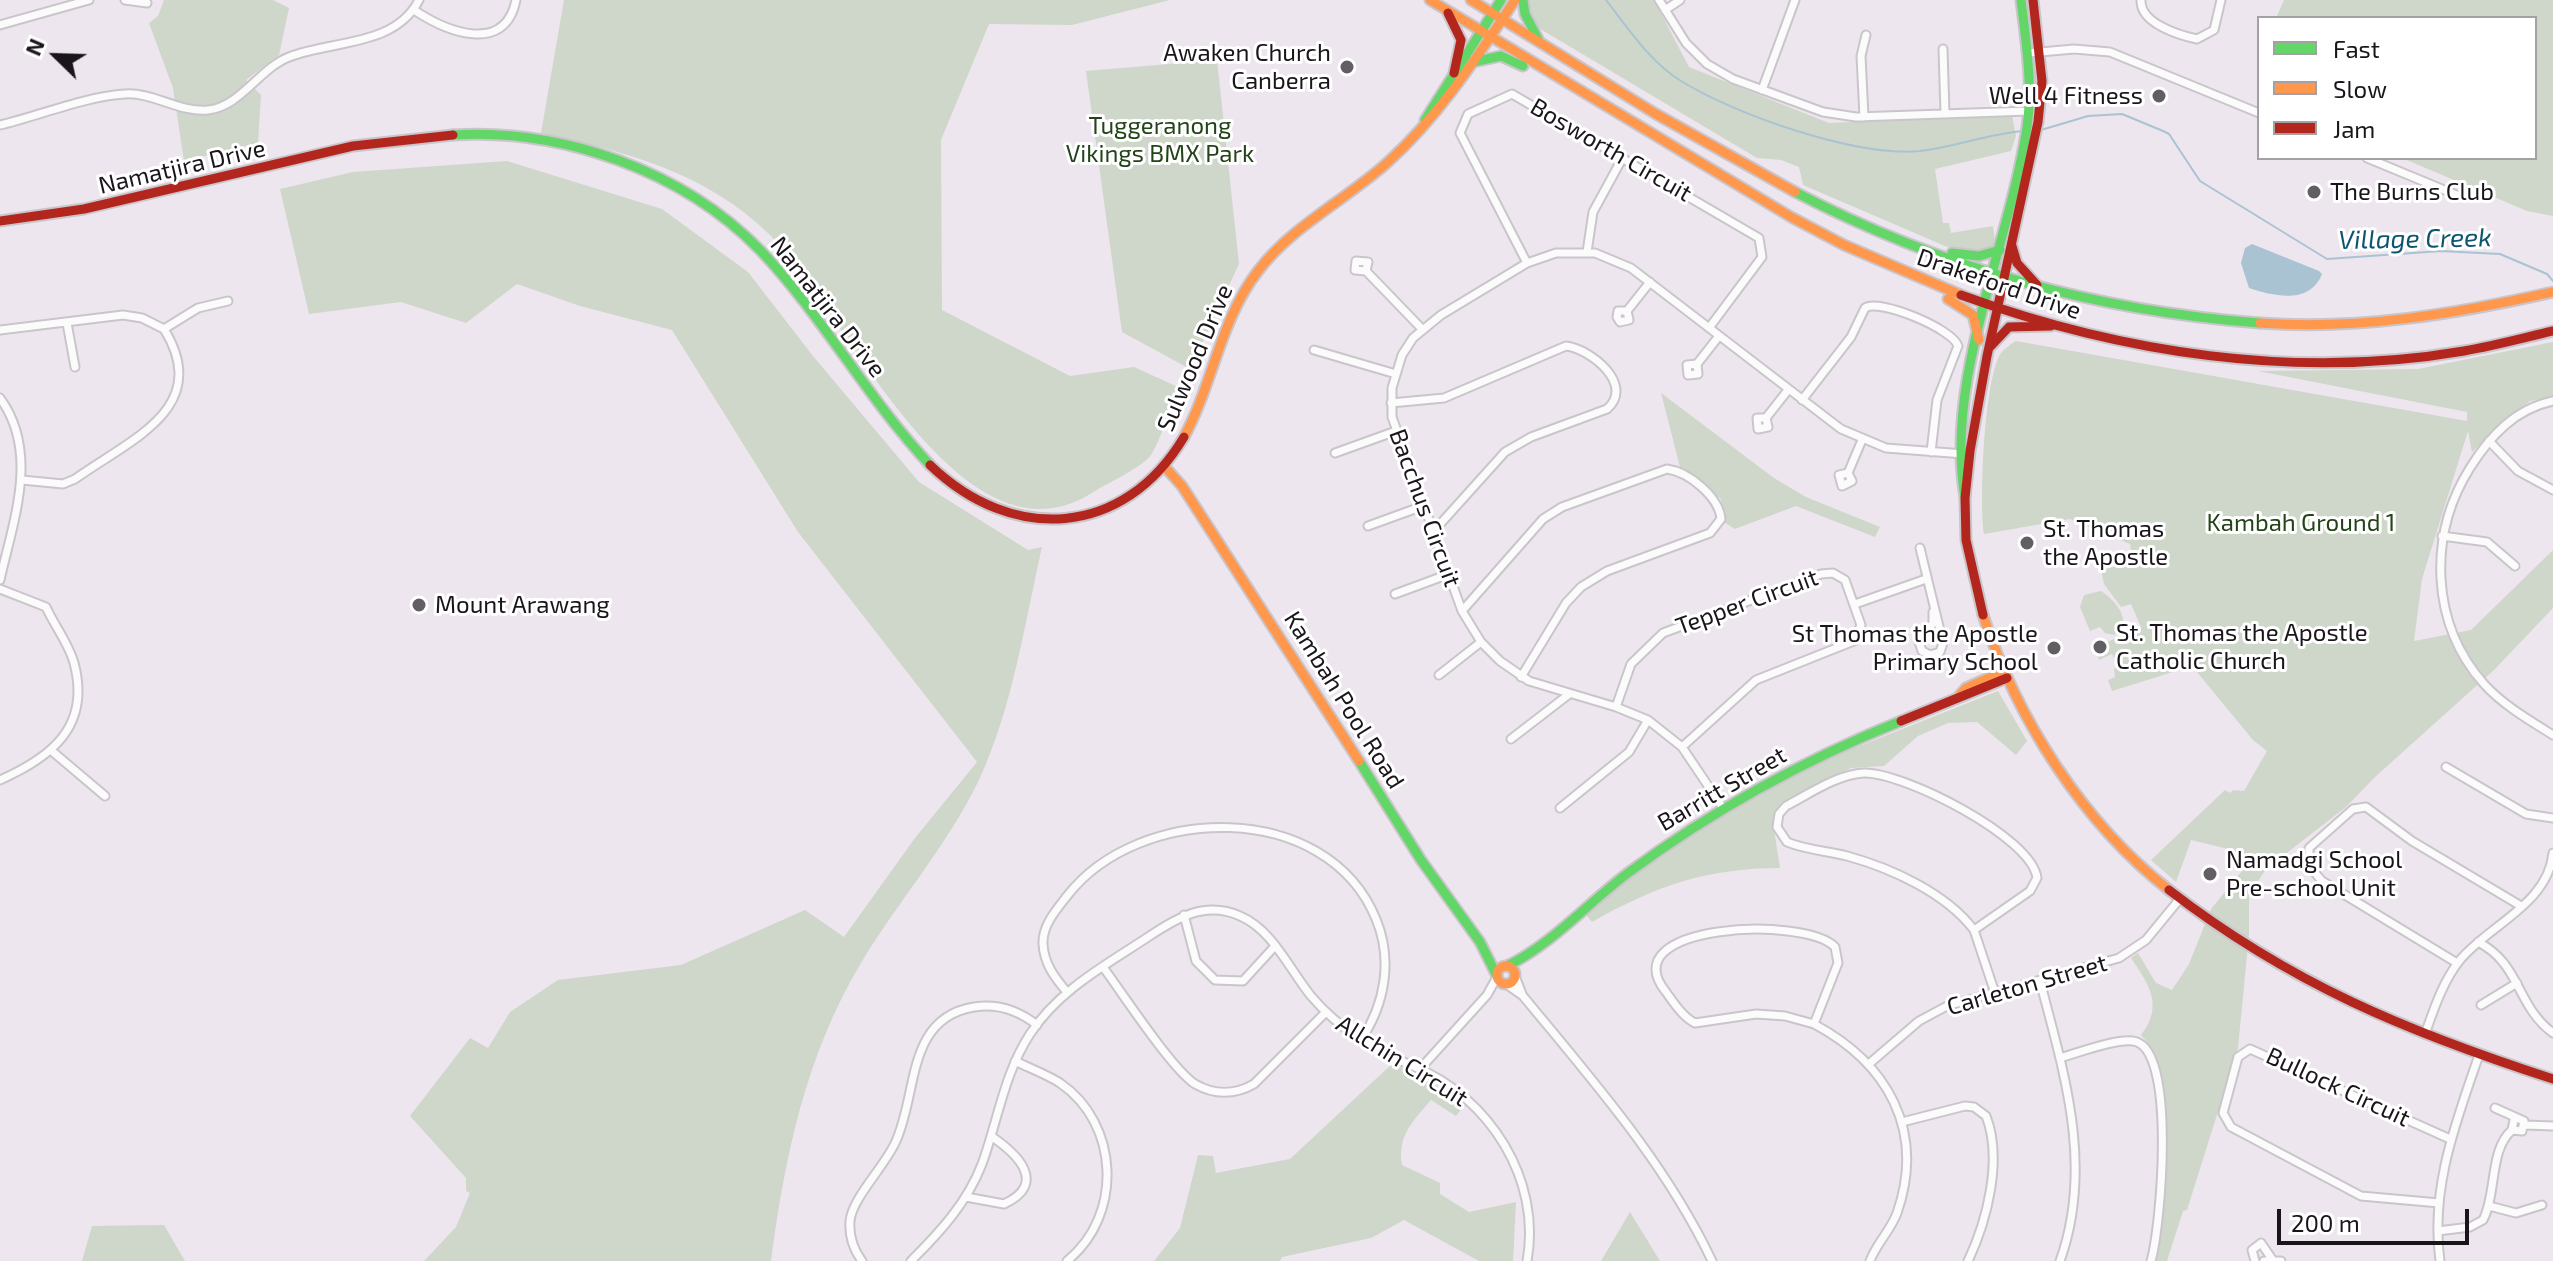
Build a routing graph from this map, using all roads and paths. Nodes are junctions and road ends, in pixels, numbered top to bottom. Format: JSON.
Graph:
{"nodes":[{"id":1,"x":89,"y":0,"type":"edge"},
{"id":2,"x":125,"y":0,"type":"edge"},
{"id":3,"x":419,"y":0,"type":"edge"},
{"id":4,"x":516,"y":0,"type":"edge"},
{"id":5,"x":1430,"y":0,"type":"edge"},
{"id":6,"x":1471,"y":0,"type":"edge"},
{"id":7,"x":1501,"y":0,"type":"edge"},
{"id":8,"x":1515,"y":0,"type":"edge"},
{"id":9,"x":1523,"y":0,"type":"edge"},
{"id":10,"x":1659,"y":0,"type":"edge"},
{"id":11,"x":1680,"y":0,"type":"edge"},
{"id":12,"x":1795,"y":0,"type":"edge"},
{"id":13,"x":2021,"y":0,"type":"edge"},
{"id":14,"x":2033,"y":0,"type":"edge"},
{"id":15,"x":2141,"y":0,"type":"edge"},
{"id":16,"x":2221,"y":0,"type":"edge"},
{"id":17,"x":147,"y":3,"type":"dead end"},
{"id":18,"x":1446,"y":9,"type":"junction"},
{"id":19,"x":414,"y":10,"type":"junction"},
{"id":20,"x":1665,"y":10,"type":"junction"},
{"id":21,"x":1498,"y":16,"type":"junction"},
{"id":22,"x":0,"y":25,"type":"edge"},
{"id":23,"x":1486,"y":34,"type":"junction"},
{"id":24,"x":1866,"y":35,"type":"dead end"},
{"id":25,"x":1539,"y":42,"type":"junction"},
{"id":26,"x":1943,"y":49,"type":"dead end"},
{"id":27,"x":2040,"y":52,"type":"junction"},
{"id":28,"x":2029,"y":53,"type":"junction"},
{"id":29,"x":1473,"y":62,"type":"junction"},
{"id":30,"x":1454,"y":73,"type":"junction"},
{"id":31,"x":1561,"y":79,"type":"junction"},
{"id":32,"x":1762,"y":90,"type":"junction"},
{"id":33,"x":2040,"y":110,"type":"junction"},
{"id":34,"x":2028,"y":111,"type":"junction"},
{"id":35,"x":2257,"y":112,"type":"edge"},
{"id":36,"x":1945,"y":114,"type":"junction"},
{"id":37,"x":1864,"y":117,"type":"junction"},
{"id":38,"x":0,"y":125,"type":"edge"},
{"id":39,"x":2032,"y":130,"type":"junction"},
{"id":40,"x":1409,"y":143,"type":"junction"},
{"id":41,"x":1623,"y":157,"type":"junction"},
{"id":42,"x":2372,"y":160,"type":"edge"},
{"id":43,"x":2459,"y":196,"type":"dead end"},
{"id":44,"x":0,"y":221,"type":"edge"},
{"id":45,"x":2012,"y":246,"type":"junction"},
{"id":46,"x":2000,"y":250,"type":"junction"},
{"id":47,"x":1587,"y":252,"type":"junction"},
{"id":48,"x":1929,"y":252,"type":"junction"},
{"id":49,"x":1527,"y":263,"type":"junction"},
{"id":50,"x":1366,"y":271,"type":"dead end"},
{"id":51,"x":1993,"y":274,"type":"junction"},
{"id":52,"x":2005,"y":278,"type":"junction"},
{"id":53,"x":1650,"y":282,"type":"junction"},
{"id":54,"x":1932,"y":285,"type":"junction"},
{"id":55,"x":2042,"y":289,"type":"junction"},
{"id":56,"x":2553,"y":292,"type":"edge"},
{"id":57,"x":228,"y":301,"type":"dead end"},
{"id":58,"x":1987,"y":304,"type":"junction"},
{"id":59,"x":1998,"y":308,"type":"junction"},
{"id":60,"x":1627,"y":311,"type":"dead end"},
{"id":61,"x":67,"y":323,"type":"junction"},
{"id":62,"x":2055,"y":326,"type":"junction"},
{"id":63,"x":1709,"y":328,"type":"junction"},
{"id":64,"x":164,"y":329,"type":"junction"},
{"id":65,"x":1422,"y":329,"type":"junction"},
{"id":66,"x":0,"y":330,"type":"edge"},
{"id":67,"x":2553,"y":331,"type":"edge"},
{"id":68,"x":1719,"y":336,"type":"junction"},
{"id":69,"x":1979,"y":340,"type":"junction"},
{"id":70,"x":1989,"y":348,"type":"junction"},
{"id":71,"x":1314,"y":350,"type":"dead end"},
{"id":72,"x":1697,"y":364,"type":"dead end"},
{"id":73,"x":75,"y":367,"type":"dead end"},
{"id":74,"x":1396,"y":374,"type":"junction"},
{"id":75,"x":1788,"y":390,"type":"junction"},
{"id":76,"x":0,"y":398,"type":"edge"},
{"id":77,"x":1802,"y":400,"type":"junction"},
{"id":78,"x":2553,"y":401,"type":"edge"},
{"id":79,"x":1391,"y":403,"type":"junction"},
{"id":80,"x":1766,"y":418,"type":"dead end"},
{"id":81,"x":1396,"y":431,"type":"junction"},
{"id":82,"x":1862,"y":440,"type":"junction"},
{"id":83,"x":2489,"y":441,"type":"junction"},
{"id":84,"x":1931,"y":452,"type":"junction"},
{"id":85,"x":1335,"y":453,"type":"dead end"},
{"id":86,"x":1965,"y":454,"type":"junction"},
{"id":87,"x":1165,"y":467,"type":"junction"},
{"id":88,"x":1848,"y":473,"type":"dead end"},
{"id":89,"x":22,"y":480,"type":"junction"},
{"id":90,"x":2553,"y":490,"type":"edge"},
{"id":91,"x":1423,"y":506,"type":"junction"},
{"id":92,"x":1368,"y":526,"type":"dead end"},
{"id":93,"x":1433,"y":532,"type":"junction"},
{"id":94,"x":2442,"y":536,"type":"junction"},
{"id":95,"x":1920,"y":548,"type":"dead end"},
{"id":96,"x":2515,"y":566,"type":"dead end"},
{"id":97,"x":1449,"y":574,"type":"junction"},
{"id":98,"x":1926,"y":579,"type":"junction"},
{"id":99,"x":0,"y":580,"type":"edge"},
{"id":100,"x":0,"y":589,"type":"edge"},
{"id":101,"x":1395,"y":594,"type":"dead end"},
{"id":102,"x":1855,"y":604,"type":"junction"},
{"id":103,"x":1462,"y":611,"type":"junction"},
{"id":104,"x":1933,"y":612,"type":"junction"},
{"id":105,"x":1481,"y":642,"type":"junction"},
{"id":106,"x":1439,"y":675,"type":"dead end"},
{"id":107,"x":2006,"y":675,"type":"junction"},
{"id":108,"x":1521,"y":677,"type":"junction"},
{"id":109,"x":1568,"y":695,"type":"junction"},
{"id":110,"x":1616,"y":707,"type":"junction"},
{"id":111,"x":1648,"y":720,"type":"junction"},
{"id":112,"x":2553,"y":735,"type":"edge"},
{"id":113,"x":1511,"y":739,"type":"dead end"},
{"id":114,"x":1682,"y":747,"type":"junction"},
{"id":115,"x":53,"y":752,"type":"junction"},
{"id":116,"x":2446,"y":767,"type":"dead end"},
{"id":117,"x":0,"y":780,"type":"edge"},
{"id":118,"x":105,"y":796,"type":"dead end"},
{"id":119,"x":1560,"y":808,"type":"dead end"},
{"id":120,"x":1723,"y":808,"type":"junction"},
{"id":121,"x":2553,"y":818,"type":"edge"},
{"id":122,"x":2553,"y":853,"type":"edge"},
{"id":123,"x":2542,"y":884,"type":"junction"},
{"id":124,"x":2553,"y":886,"type":"edge"},
{"id":125,"x":2178,"y":901,"type":"junction"},
{"id":126,"x":2521,"y":906,"type":"junction"},
{"id":127,"x":1184,"y":915,"type":"junction"},
{"id":128,"x":1974,"y":930,"type":"junction"},
{"id":129,"x":2478,"y":942,"type":"junction"},
{"id":130,"x":1275,"y":946,"type":"junction"},
{"id":131,"x":1490,"y":955,"type":"junction"},
{"id":132,"x":1527,"y":956,"type":"junction"},
{"id":133,"x":2457,"y":963,"type":"junction"},
{"id":134,"x":1506,"y":966,"type":"junction"},
{"id":135,"x":1103,"y":967,"type":"junction"},
{"id":136,"x":1515,"y":976,"type":"junction"},
{"id":137,"x":1501,"y":980,"type":"junction"},
{"id":138,"x":2040,"y":981,"type":"junction"},
{"id":139,"x":2517,"y":983,"type":"junction"},
{"id":140,"x":1067,"y":992,"type":"junction"},
{"id":141,"x":1995,"y":993,"type":"junction"},
{"id":142,"x":1523,"y":996,"type":"junction"},
{"id":143,"x":2481,"y":1005,"type":"dead end"},
{"id":144,"x":1326,"y":1012,"type":"junction"},
{"id":145,"x":1814,"y":1024,"type":"junction"},
{"id":146,"x":1037,"y":1025,"type":"junction"},
{"id":147,"x":2553,"y":1033,"type":"edge"},
{"id":148,"x":2425,"y":1034,"type":"junction"},
{"id":149,"x":1361,"y":1040,"type":"junction"},
{"id":150,"x":2479,"y":1055,"type":"junction"},
{"id":151,"x":2060,"y":1058,"type":"junction"},
{"id":152,"x":1015,"y":1061,"type":"junction"},
{"id":153,"x":1870,"y":1063,"type":"junction"},
{"id":154,"x":1420,"y":1069,"type":"junction"},
{"id":155,"x":2553,"y":1079,"type":"edge"},
{"id":156,"x":2495,"y":1108,"type":"dead end"},
{"id":157,"x":2514,"y":1120,"type":"junction"},
{"id":158,"x":1902,"y":1122,"type":"junction"},
{"id":159,"x":2525,"y":1125,"type":"junction"},
{"id":160,"x":2553,"y":1126,"type":"edge"},
{"id":161,"x":2512,"y":1130,"type":"junction"},
{"id":162,"x":991,"y":1136,"type":"junction"},
{"id":163,"x":2450,"y":1139,"type":"junction"},
{"id":164,"x":966,"y":1197,"type":"junction"},
{"id":165,"x":2439,"y":1203,"type":"junction"},
{"id":166,"x":2542,"y":1205,"type":"dead end"},
{"id":167,"x":2489,"y":1206,"type":"junction"},
{"id":168,"x":2438,"y":1231,"type":"junction"},
{"id":169,"x":918,"y":1254,"type":"junction"},
{"id":170,"x":2268,"y":1260,"type":"edge"},
{"id":171,"x":862,"y":1261,"type":"edge"},
{"id":172,"x":911,"y":1261,"type":"edge"},
{"id":173,"x":927,"y":1261,"type":"edge"},
{"id":174,"x":1067,"y":1261,"type":"edge"},
{"id":175,"x":1527,"y":1261,"type":"edge"},
{"id":176,"x":1712,"y":1261,"type":"edge"},
{"id":177,"x":1870,"y":1261,"type":"edge"},
{"id":178,"x":1968,"y":1261,"type":"edge"},
{"id":179,"x":2060,"y":1261,"type":"edge"},
{"id":180,"x":2151,"y":1261,"type":"edge"},
{"id":181,"x":2255,"y":1261,"type":"edge"},
{"id":182,"x":2281,"y":1261,"type":"edge"},
{"id":183,"x":2440,"y":1261,"type":"edge"}],
"edges":[{"from":1,"to":22,"type":"street"},
{"from":2,"to":17,"type":"street"},
{"from":3,"to":19,"type":"street"},
{"from":4,"to":19,"type":"street"},
{"from":5,"to":18,"type":"main road","name":"Drakeford Drive"},
{"from":6,"to":21,"type":"main road","name":"Drakeford Drive"},
{"from":7,"to":21,"type":"main road","name":"Sulwood Drive"},
{"from":8,"to":21,"type":"main road","name":"Sulwood Drive"},
{"from":9,"to":25,"type":"main road"},
{"from":10,"to":20,"type":"street"},
{"from":11,"to":20,"type":"street"},
{"from":12,"to":32,"type":"street"},
{"from":13,"to":28,"type":"main road"},
{"from":14,"to":27,"type":"main road"},
{"from":15,"to":16,"type":"street"},
{"from":18,"to":23,"type":"main road","name":"Drakeford Drive"},
{"from":18,"to":30,"type":"main road"},
{"from":19,"to":38,"type":"street"},
{"from":20,"to":32,"type":"street"},
{"from":21,"to":23,"type":"main road","name":"Sulwood Drive"},
{"from":21,"to":25,"type":"main road","name":"Drakeford Drive"},
{"from":23,"to":29,"type":"main road","name":"Sulwood Drive"},
{"from":23,"to":30,"type":"main road","name":"Sulwood Drive"},
{"from":23,"to":31,"type":"main road","name":"Drakeford Drive"},
{"from":24,"to":37,"type":"street"},
{"from":25,"to":48,"type":"main road","name":"Drakeford Drive"},
{"from":26,"to":36,"type":"street"},
{"from":27,"to":28,"type":"street"},
{"from":27,"to":33,"type":"main road"},
{"from":27,"to":35,"type":"street"},
{"from":28,"to":34,"type":"main road"},
{"from":29,"to":31,"type":"main road"},
{"from":29,"to":40,"type":"main road","name":"Sulwood Drive"},
{"from":30,"to":40,"type":"main road","name":"Sulwood Drive"},
{"from":31,"to":54,"type":"main road","name":"Drakeford Drive"},
{"from":32,"to":37,"type":"street"},
{"from":33,"to":34,"type":"street"},
{"from":33,"to":39,"type":"main road"},
{"from":34,"to":36,"type":"street"},
{"from":34,"to":39,"type":"main road"},
{"from":36,"to":37,"type":"street"},
{"from":39,"to":45,"type":"main road"},
{"from":39,"to":46,"type":"main road"},
{"from":40,"to":87,"type":"main road","name":"Sulwood Drive"},
{"from":41,"to":47,"type":"street"},
{"from":41,"to":49,"type":"street","name":"Bosworth Circuit"},
{"from":41,"to":63,"type":"street","name":"Bosworth Circuit"},
{"from":42,"to":43,"type":"street"},
{"from":44,"to":87,"type":"main road","name":"Namatjira Drive"},
{"from":45,"to":52,"type":"main road"},
{"from":45,"to":55,"type":"main road"},
{"from":46,"to":48,"type":"main road"},
{"from":46,"to":51,"type":"main road"},
{"from":47,"to":49,"type":"street","name":"Bacchus Circuit"},
{"from":47,"to":53,"type":"street","name":"Bacchus Circuit"},
{"from":48,"to":51,"type":"main road","name":"Drakeford Drive"},
{"from":49,"to":65,"type":"street","name":"Bacchus Circuit"},
{"from":50,"to":65,"type":"street"},
{"from":51,"to":52,"type":"main road","name":"Drakeford Drive"},
{"from":51,"to":58,"type":"main road"},
{"from":52,"to":55,"type":"main road","name":"Drakeford Drive"},
{"from":52,"to":59,"type":"main road"},
{"from":53,"to":60,"type":"street"},
{"from":53,"to":63,"type":"street","name":"Bacchus Circuit"},
{"from":54,"to":58,"type":"main road","name":"Drakeford Drive"},
{"from":54,"to":69,"type":"main road"},
{"from":55,"to":56,"type":"main road","name":"Drakeford Drive"},
{"from":57,"to":64,"type":"street"},
{"from":58,"to":59,"type":"main road","name":"Drakeford Drive"},
{"from":58,"to":69,"type":"main road"},
{"from":59,"to":62,"type":"main road","name":"Drakeford Drive"},
{"from":59,"to":70,"type":"main road"},
{"from":61,"to":64,"type":"street"},
{"from":61,"to":66,"type":"street"},
{"from":61,"to":73,"type":"street"},
{"from":62,"to":67,"type":"main road","name":"Drakeford Drive"},
{"from":62,"to":70,"type":"main road"},
{"from":63,"to":68,"type":"street","name":"Bacchus Circuit"},
{"from":64,"to":89,"type":"street"},
{"from":65,"to":74,"type":"street","name":"Bacchus Circuit"},
{"from":68,"to":72,"type":"street"},
{"from":68,"to":75,"type":"street","name":"Bacchus Circuit"},
{"from":69,"to":86,"type":"main road"},
{"from":70,"to":86,"type":"main road"},
{"from":71,"to":74,"type":"street"},
{"from":74,"to":79,"type":"street","name":"Bacchus Circuit"},
{"from":75,"to":77,"type":"street","name":"Bacchus Circuit"},
{"from":75,"to":80,"type":"street"},
{"from":76,"to":89,"type":"street"},
{"from":77,"to":82,"type":"street","name":"Bacchus Circuit"},
{"from":77,"to":84,"type":"street"},
{"from":78,"to":83,"type":"street"},
{"from":79,"to":81,"type":"street","name":"Bacchus Circuit"},
{"from":79,"to":93,"type":"street"},
{"from":81,"to":85,"type":"street"},
{"from":81,"to":91,"type":"street","name":"Bacchus Circuit"},
{"from":82,"to":84,"type":"street","name":"Bacchus Circuit"},
{"from":82,"to":88,"type":"street"},
{"from":83,"to":90,"type":"street"},
{"from":83,"to":94,"type":"street"},
{"from":84,"to":86,"type":"street","name":"Bacchus Circuit"},
{"from":86,"to":107,"type":"main road"},
{"from":87,"to":131,"type":"main road","name":"Kambah Pool Road"},
{"from":89,"to":99,"type":"street"},
{"from":91,"to":92,"type":"street"},
{"from":91,"to":93,"type":"street","name":"Bacchus Circuit"},
{"from":93,"to":97,"type":"street","name":"Bacchus Circuit"},
{"from":94,"to":96,"type":"street"},
{"from":94,"to":112,"type":"street"},
{"from":95,"to":98,"type":"street"},
{"from":97,"to":101,"type":"street"},
{"from":97,"to":103,"type":"street","name":"Bacchus Circuit"},
{"from":98,"to":102,"type":"street"},
{"from":98,"to":104,"type":"street"},
{"from":100,"to":115,"type":"street"},
{"from":102,"to":110,"type":"street","name":"Tepper Circuit"},
{"from":102,"to":114,"type":"street"},
{"from":103,"to":105,"type":"street","name":"Bacchus Circuit"},
{"from":103,"to":108,"type":"street"},
{"from":104,"to":104,"type":"street"},
{"from":105,"to":106,"type":"street"},
{"from":105,"to":108,"type":"street","name":"Bacchus Circuit"},
{"from":107,"to":120,"type":"main road","name":"Barritt Street"},
{"from":107,"to":125,"type":"main road"},
{"from":108,"to":109,"type":"street","name":"Bacchus Circuit"},
{"from":109,"to":110,"type":"street","name":"Bacchus Circuit"},
{"from":109,"to":113,"type":"street"},
{"from":110,"to":111,"type":"street","name":"Bacchus Circuit"},
{"from":111,"to":114,"type":"street","name":"Bacchus Circuit"},
{"from":111,"to":119,"type":"street"},
{"from":114,"to":120,"type":"street","name":"Bacchus Circuit"},
{"from":115,"to":117,"type":"street"},
{"from":115,"to":118,"type":"street"},
{"from":116,"to":121,"type":"street"},
{"from":120,"to":132,"type":"main road","name":"Barritt Street"},
{"from":122,"to":123,"type":"street"},
{"from":123,"to":124,"type":"street"},
{"from":123,"to":126,"type":"street"},
{"from":125,"to":138,"type":"street","name":"Carleton Street"},
{"from":125,"to":148,"type":"main road"},
{"from":126,"to":129,"type":"street"},
{"from":126,"to":133,"type":"street"},
{"from":127,"to":130,"type":"street","name":"Allchin Circuit"},
{"from":127,"to":130,"type":"street"},
{"from":127,"to":135,"type":"street","name":"Allchin Circuit"},
{"from":128,"to":128,"type":"street"},
{"from":128,"to":141,"type":"street"},
{"from":129,"to":133,"type":"street"},
{"from":129,"to":139,"type":"street"},
{"from":130,"to":144,"type":"street","name":"Allchin Circuit"},
{"from":131,"to":134,"type":"main road","name":"Kambah Pool Road"},
{"from":131,"to":137,"type":"main road","name":"Kambah Pool Road"},
{"from":132,"to":134,"type":"main road","name":"Barritt Street"},
{"from":132,"to":136,"type":"main road","name":"Barritt Street"},
{"from":133,"to":148,"type":"street"},
{"from":134,"to":136,"type":"main road","name":"Kambah Pool Road"},
{"from":134,"to":137,"type":"main road"},
{"from":135,"to":140,"type":"street","name":"Allchin Circuit"},
{"from":135,"to":144,"type":"street"},
{"from":136,"to":137,"type":"main road","name":"Barritt Street"},
{"from":136,"to":142,"type":"street"},
{"from":137,"to":142,"type":"street"},
{"from":137,"to":154,"type":"street"},
{"from":138,"to":141,"type":"street","name":"Carleton Street"},
{"from":138,"to":151,"type":"street"},
{"from":139,"to":143,"type":"street"},
{"from":139,"to":147,"type":"street"},
{"from":140,"to":146,"type":"street","name":"Allchin Circuit"},
{"from":140,"to":149,"type":"street"},
{"from":141,"to":153,"type":"street","name":"Carleton Street"},
{"from":142,"to":176,"type":"street"},
{"from":144,"to":149,"type":"street","name":"Allchin Circuit"},
{"from":145,"to":145,"type":"street"},
{"from":145,"to":153,"type":"street"},
{"from":146,"to":152,"type":"street","name":"Allchin Circuit"},
{"from":146,"to":171,"type":"street"},
{"from":148,"to":150,"type":"main road"},
{"from":149,"to":154,"type":"street","name":"Allchin Circuit"},
{"from":150,"to":155,"type":"main road"},
{"from":150,"to":163,"type":"street"},
{"from":151,"to":179,"type":"street"},
{"from":151,"to":180,"type":"street"},
{"from":152,"to":162,"type":"street","name":"Allchin Circuit"},
{"from":152,"to":174,"type":"street"},
{"from":153,"to":158,"type":"street"},
{"from":154,"to":175,"type":"street","name":"Allchin Circuit"},
{"from":156,"to":157,"type":"street"},
{"from":157,"to":159,"type":"street"},
{"from":157,"to":161,"type":"street"},
{"from":158,"to":177,"type":"street"},
{"from":158,"to":178,"type":"street"},
{"from":159,"to":160,"type":"street"},
{"from":159,"to":161,"type":"street"},
{"from":161,"to":167,"type":"street"},
{"from":162,"to":164,"type":"street","name":"Allchin Circuit"},
{"from":162,"to":164,"type":"street"},
{"from":163,"to":165,"type":"street"},
{"from":163,"to":165,"type":"street","name":"Bullock Circuit"},
{"from":164,"to":169,"type":"street","name":"Allchin Circuit"},
{"from":165,"to":168,"type":"street"},
{"from":166,"to":167,"type":"street"},
{"from":167,"to":168,"type":"street"},
{"from":168,"to":183,"type":"street"},
{"from":169,"to":172,"type":"street","name":"Allchin Circuit"},
{"from":169,"to":173,"type":"street"},
{"from":170,"to":181,"type":"street"},
{"from":170,"to":182,"type":"street"}]}
